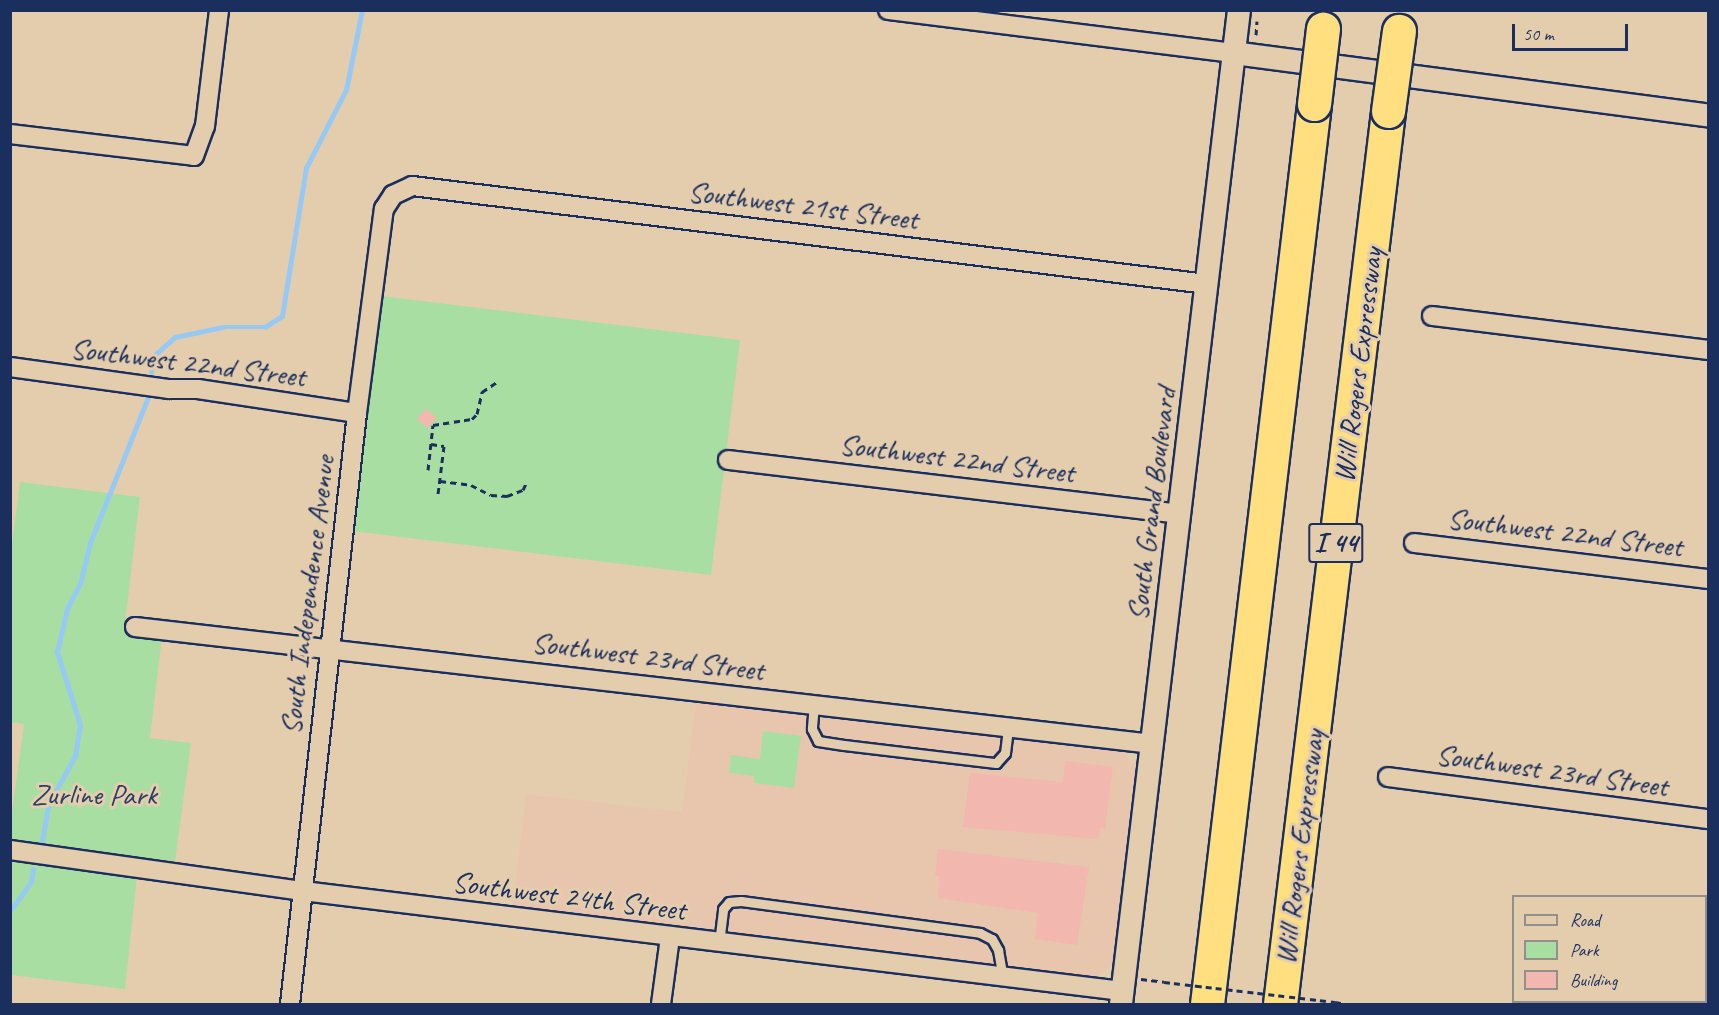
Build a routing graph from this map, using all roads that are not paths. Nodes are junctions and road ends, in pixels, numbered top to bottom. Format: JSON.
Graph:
{"nodes":[{"id":1,"x":219,"y":10,"type":"edge"},
{"id":2,"x":888,"y":10,"type":"edge"},
{"id":3,"x":1239,"y":10,"type":"edge"},
{"id":4,"x":1324,"y":20,"type":"edge"},
{"id":5,"x":1400,"y":21,"type":"edge"},
{"id":6,"x":1234,"y":52,"type":"junction"},
{"id":7,"x":1708,"y":115,"type":"edge"},
{"id":8,"x":10,"y":134,"type":"edge"},
{"id":9,"x":393,"y":195,"type":"joint"},
{"id":10,"x":1207,"y":284,"type":"junction"},
{"id":11,"x":1432,"y":316,"type":"dead end"},
{"id":12,"x":1708,"y":350,"type":"edge"},
{"id":13,"x":10,"y":367,"type":"edge"},
{"id":14,"x":357,"y":413,"type":"junction"},
{"id":15,"x":728,"y":460,"type":"dead end"},
{"id":16,"x":1180,"y":514,"type":"junction"},
{"id":17,"x":1414,"y":543,"type":"dead end"},
{"id":18,"x":1708,"y":579,"type":"edge"},
{"id":19,"x":135,"y":627,"type":"dead end"},
{"id":20,"x":329,"y":648,"type":"junction"},
{"id":21,"x":814,"y":704,"type":"junction"},
{"id":22,"x":1008,"y":728,"type":"junction"},
{"id":23,"x":1153,"y":744,"type":"junction"},
{"id":24,"x":1388,"y":777,"type":"dead end"},
{"id":25,"x":1708,"y":819,"type":"edge"},
{"id":26,"x":10,"y":850,"type":"edge"},
{"id":27,"x":303,"y":891,"type":"junction"},
{"id":28,"x":670,"y":937,"type":"junction"},
{"id":29,"x":719,"y":943,"type":"junction"},
{"id":30,"x":1003,"y":978,"type":"junction"},
{"id":31,"x":1127,"y":991,"type":"edge"},
{"id":32,"x":290,"y":1005,"type":"edge"},
{"id":33,"x":661,"y":1005,"type":"edge"},
{"id":34,"x":1207,"y":1005,"type":"edge"},
{"id":35,"x":1280,"y":1005,"type":"edge"}],
"edges":[{"from":1,"to":8,"type":"street"},
{"from":2,"to":6,"type":"street"},
{"from":3,"to":6,"type":"street","name":"South Grand Boulevard"},
{"from":4,"to":34,"type":"highway","number":"I 44","bridge":true},
{"from":5,"to":35,"type":"highway","name":"Will Rogers Expressway","number":"I 44","bridge":true},
{"from":6,"to":7,"type":"street"},
{"from":6,"to":10,"type":"street","name":"South Grand Boulevard"},
{"from":9,"to":10,"type":"street","name":"Southwest 21st Street"},
{"from":9,"to":14,"type":"street","name":"South Independence Avenue"},
{"from":10,"to":16,"type":"street","name":"South Grand Boulevard"},
{"from":11,"to":12,"type":"street"},
{"from":13,"to":14,"type":"street","name":"Southwest 22nd Street"},
{"from":14,"to":20,"type":"street","name":"South Independence Avenue"},
{"from":15,"to":16,"type":"street","name":"Southwest 22nd Street"},
{"from":16,"to":23,"type":"street","name":"South Grand Boulevard"},
{"from":17,"to":18,"type":"street","name":"Southwest 22nd Street"},
{"from":19,"to":20,"type":"street","name":"Southwest 23rd Street"},
{"from":20,"to":21,"type":"street","name":"Southwest 23rd Street"},
{"from":20,"to":27,"type":"street","name":"South Independence Avenue"},
{"from":21,"to":22,"type":"street","name":"Southwest 23rd Street"},
{"from":21,"to":22,"type":"lane"},
{"from":22,"to":23,"type":"street","name":"Southwest 23rd Street"},
{"from":23,"to":31,"type":"street","name":"South Grand Boulevard"},
{"from":24,"to":25,"type":"street","name":"Southwest 23rd Street"},
{"from":26,"to":27,"type":"street","name":"Southwest 24th Street"},
{"from":27,"to":28,"type":"street","name":"Southwest 24th Street"},
{"from":27,"to":32,"type":"street","name":"South Independence Avenue"},
{"from":28,"to":29,"type":"street","name":"Southwest 24th Street"},
{"from":28,"to":33,"type":"street"},
{"from":29,"to":30,"type":"street","name":"Southwest 24th Street"},
{"from":29,"to":30,"type":"lane"},
{"from":30,"to":31,"type":"street","name":"Southwest 24th Street"}]}
